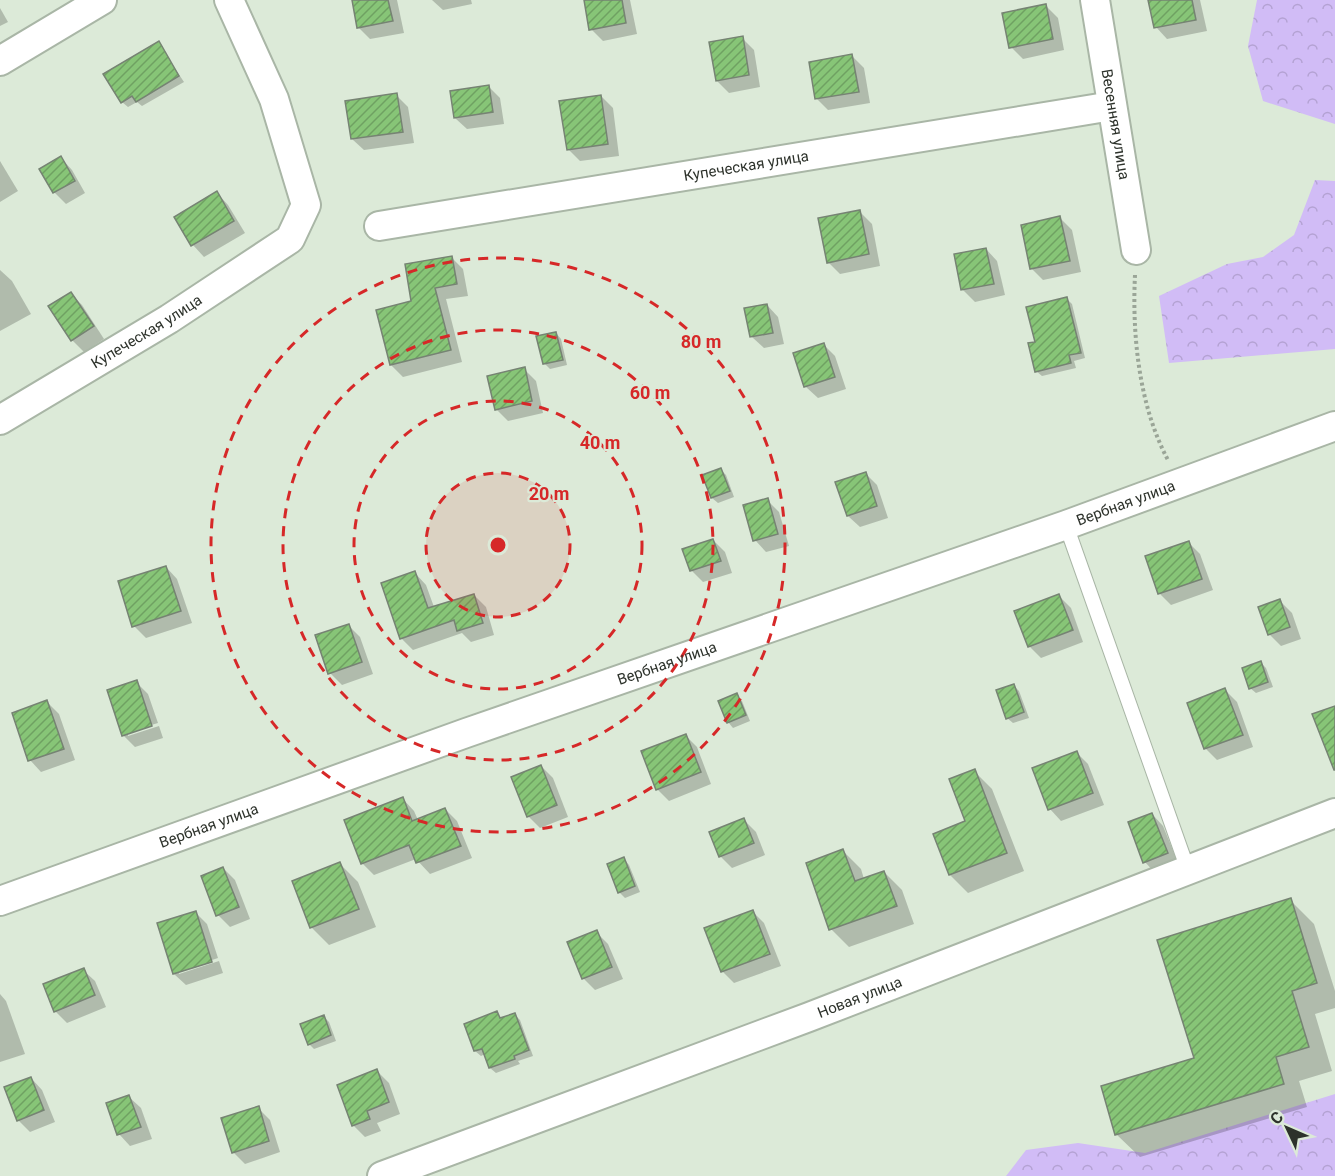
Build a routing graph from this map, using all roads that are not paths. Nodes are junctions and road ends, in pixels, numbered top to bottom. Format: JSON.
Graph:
{"nodes":[{"id":1,"x":102,"y":0,"type":"edge"},
{"id":2,"x":229,"y":0,"type":"edge"},
{"id":3,"x":1095,"y":0,"type":"edge"},
{"id":4,"x":0,"y":61,"type":"edge"},
{"id":5,"x":1112,"y":106,"type":"junction"},
{"id":6,"x":379,"y":226,"type":"dead end"},
{"id":7,"x":1136,"y":250,"type":"road end"},
{"id":8,"x":0,"y":420,"type":"edge"},
{"id":9,"x":1335,"y":426,"type":"edge"},
{"id":10,"x":1066,"y":525,"type":"junction"},
{"id":11,"x":1335,"y":813,"type":"edge"},
{"id":12,"x":1188,"y":870,"type":"junction"},
{"id":13,"x":0,"y":901,"type":"edge"},
{"id":14,"x":382,"y":1176,"type":"edge"}],
"edges":[{"from":1,"to":4,"type":"street"},
{"from":2,"to":8,"type":"street","name":"Купеческая улица"},
{"from":3,"to":5,"type":"street","name":"Весенняя улица"},
{"from":5,"to":6,"type":"street","name":"Купеческая улица"},
{"from":5,"to":7,"type":"street","name":"Весенняя улица"},
{"from":9,"to":10,"type":"street","name":"Вербная улица"},
{"from":10,"to":12,"type":"lane"},
{"from":10,"to":13,"type":"street","name":"Вербная улица"},
{"from":11,"to":12,"type":"street","name":"Новая улица"},
{"from":12,"to":14,"type":"street","name":"Новая улица"}]}
